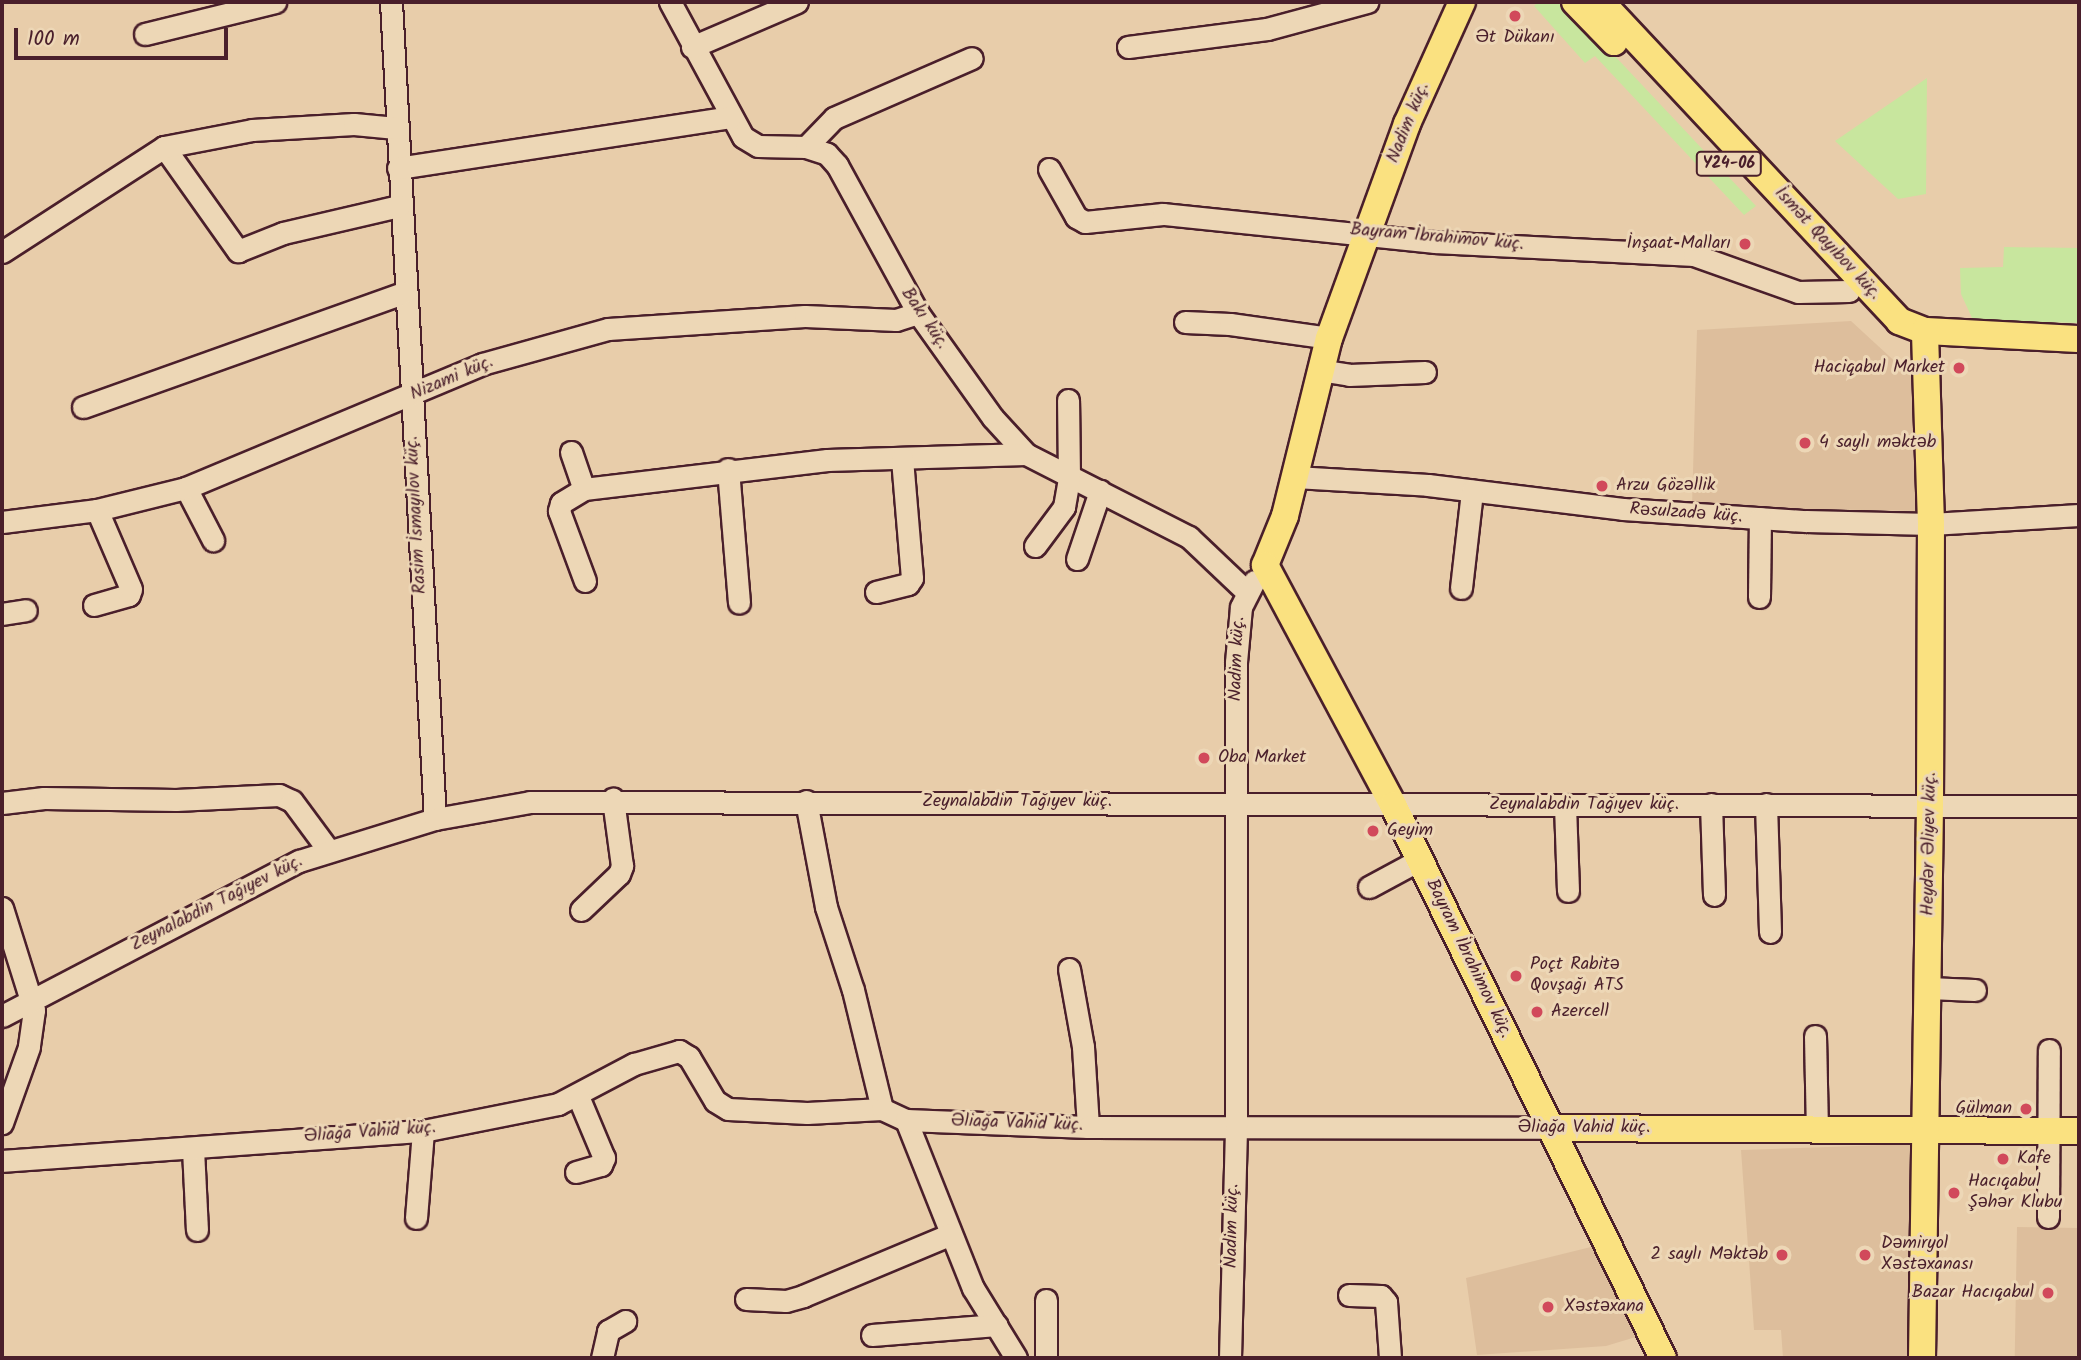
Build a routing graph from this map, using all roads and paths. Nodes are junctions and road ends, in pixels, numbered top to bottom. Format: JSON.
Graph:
{"nodes":[{"id":1,"x":275,"y":2,"type":"edge"},
{"id":2,"x":391,"y":2,"type":"edge"},
{"id":3,"x":670,"y":2,"type":"edge"},
{"id":4,"x":797,"y":2,"type":"edge"},
{"id":5,"x":1367,"y":2,"type":"edge"},
{"id":6,"x":1462,"y":2,"type":"edge"},
{"id":7,"x":1575,"y":2,"type":"edge"},
{"id":8,"x":1601,"y":2,"type":"edge"},
{"id":9,"x":145,"y":34,"type":"dead end"},
{"id":10,"x":692,"y":47,"type":"junction"},
{"id":11,"x":1128,"y":47,"type":"dead end"},
{"id":12,"x":972,"y":58,"type":"dead end"},
{"id":13,"x":730,"y":117,"type":"junction"},
{"id":14,"x":396,"y":128,"type":"junction"},
{"id":15,"x":164,"y":147,"type":"junction"},
{"id":16,"x":806,"y":147,"type":"junction"},
{"id":17,"x":398,"y":168,"type":"junction"},
{"id":18,"x":1049,"y":169,"type":"dead end"},
{"id":19,"x":400,"y":206,"type":"junction"},
{"id":20,"x":1367,"y":232,"type":"junction"},
{"id":21,"x":2,"y":252,"type":"edge"},
{"id":22,"x":1849,"y":291,"type":"junction"},
{"id":23,"x":403,"y":293,"type":"junction"},
{"id":24,"x":918,"y":313,"type":"junction"},
{"id":25,"x":1891,"y":314,"type":"junction"},
{"id":26,"x":1185,"y":322,"type":"dead end"},
{"id":27,"x":1925,"y":331,"type":"junction"},
{"id":28,"x":1329,"y":338,"type":"junction"},
{"id":29,"x":2079,"y":339,"type":"edge"},
{"id":30,"x":1319,"y":370,"type":"junction"},
{"id":31,"x":1426,"y":372,"type":"dead end"},
{"id":32,"x":410,"y":397,"type":"junction"},
{"id":33,"x":1068,"y":400,"type":"dead end"},
{"id":34,"x":83,"y":407,"type":"dead end"},
{"id":35,"x":571,"y":452,"type":"dead end"},
{"id":36,"x":1026,"y":454,"type":"junction"},
{"id":37,"x":902,"y":458,"type":"junction"},
{"id":38,"x":727,"y":470,"type":"junction"},
{"id":39,"x":1295,"y":477,"type":"junction"},
{"id":40,"x":1069,"y":478,"type":"junction"},
{"id":41,"x":186,"y":488,"type":"junction"},
{"id":42,"x":584,"y":489,"type":"junction"},
{"id":43,"x":1100,"y":491,"type":"junction"},
{"id":44,"x":1472,"y":491,"type":"junction"},
{"id":45,"x":97,"y":510,"type":"junction"},
{"id":46,"x":2079,"y":515,"type":"edge"},
{"id":47,"x":1760,"y":518,"type":"junction"},
{"id":48,"x":2,"y":522,"type":"edge"},
{"id":49,"x":1931,"y":524,"type":"junction"},
{"id":50,"x":214,"y":540,"type":"dead end"},
{"id":51,"x":1035,"y":546,"type":"dead end"},
{"id":52,"x":1077,"y":559,"type":"dead end"},
{"id":53,"x":1265,"y":565,"type":"junction"},
{"id":54,"x":585,"y":581,"type":"dead end"},
{"id":55,"x":1461,"y":588,"type":"dead end"},
{"id":56,"x":876,"y":592,"type":"dead end"},
{"id":57,"x":1247,"y":592,"type":"junction"},
{"id":58,"x":1759,"y":597,"type":"dead end"},
{"id":59,"x":739,"y":603,"type":"dead end"},
{"id":60,"x":94,"y":605,"type":"dead end"},
{"id":61,"x":26,"y":610,"type":"dead end"},
{"id":62,"x":2,"y":614,"type":"edge"},
{"id":63,"x":613,"y":799,"type":"junction"},
{"id":64,"x":806,"y":801,"type":"junction"},
{"id":65,"x":2,"y":803,"type":"edge"},
{"id":66,"x":1237,"y":803,"type":"junction"},
{"id":67,"x":1565,"y":804,"type":"junction"},
{"id":68,"x":1711,"y":804,"type":"junction"},
{"id":69,"x":1766,"y":804,"type":"junction"},
{"id":70,"x":1930,"y":804,"type":"junction"},
{"id":71,"x":1393,"y":805,"type":"junction"},
{"id":72,"x":2079,"y":806,"type":"edge"},
{"id":73,"x":435,"y":818,"type":"junction"},
{"id":74,"x":329,"y":850,"type":"junction"},
{"id":75,"x":1419,"y":860,"type":"junction"},
{"id":76,"x":1369,"y":887,"type":"dead end"},
{"id":77,"x":1569,"y":891,"type":"dead end"},
{"id":78,"x":1714,"y":895,"type":"dead end"},
{"id":79,"x":2,"y":908,"type":"edge"},
{"id":80,"x":581,"y":909,"type":"dead end"},
{"id":81,"x":1770,"y":932,"type":"dead end"},
{"id":82,"x":1069,"y":969,"type":"dead end"},
{"id":83,"x":1928,"y":988,"type":"junction"},
{"id":84,"x":1975,"y":990,"type":"dead end"},
{"id":85,"x":32,"y":999,"type":"junction"},
{"id":86,"x":2,"y":1016,"type":"edge"},
{"id":87,"x":1815,"y":1036,"type":"dead end"},
{"id":88,"x":2049,"y":1050,"type":"dead end"},
{"id":89,"x":578,"y":1096,"type":"junction"},
{"id":90,"x":882,"y":1109,"type":"junction"},
{"id":91,"x":906,"y":1120,"type":"junction"},
{"id":92,"x":2,"y":1123,"type":"edge"},
{"id":93,"x":1236,"y":1125,"type":"junction"},
{"id":94,"x":1088,"y":1127,"type":"junction"},
{"id":95,"x":1551,"y":1128,"type":"junction"},
{"id":96,"x":1817,"y":1129,"type":"junction"},
{"id":97,"x":1925,"y":1129,"type":"junction"},
{"id":98,"x":2046,"y":1130,"type":"junction"},
{"id":99,"x":423,"y":1131,"type":"junction"},
{"id":100,"x":2079,"y":1131,"type":"edge"},
{"id":101,"x":193,"y":1149,"type":"junction"},
{"id":102,"x":2,"y":1161,"type":"edge"},
{"id":103,"x":576,"y":1172,"type":"dead end"},
{"id":104,"x":2048,"y":1217,"type":"dead end"},
{"id":105,"x":416,"y":1218,"type":"dead end"},
{"id":106,"x":197,"y":1230,"type":"dead end"},
{"id":107,"x":951,"y":1234,"type":"junction"},
{"id":108,"x":1349,"y":1294,"type":"dead end"},
{"id":109,"x":746,"y":1299,"type":"dead end"},
{"id":110,"x":1045,"y":1300,"type":"dead end"},
{"id":111,"x":625,"y":1321,"type":"dead end"},
{"id":112,"x":997,"y":1325,"type":"junction"},
{"id":113,"x":872,"y":1335,"type":"dead end"},
{"id":114,"x":602,"y":1358,"type":"edge"},
{"id":115,"x":1016,"y":1358,"type":"edge"},
{"id":116,"x":1046,"y":1358,"type":"edge"},
{"id":117,"x":1230,"y":1358,"type":"edge"},
{"id":118,"x":1390,"y":1358,"type":"edge"},
{"id":119,"x":1663,"y":1358,"type":"edge"},
{"id":120,"x":1922,"y":1358,"type":"edge"}],
"edges":[{"from":1,"to":9,"type":"street"},
{"from":2,"to":14,"type":"street","name":"Rasim İsmayılov küç."},
{"from":3,"to":10,"type":"street","name":"Bakı küç."},
{"from":4,"to":10,"type":"street"},
{"from":5,"to":11,"type":"street"},
{"from":6,"to":20,"type":"main road","name":"Nadim küç."},
{"from":7,"to":22,"type":"main road","name":"İsmət Qayıbov küç.","number":"Y24-06"},
{"from":8,"to":25,"type":"main road","name":"İsmət Qayıbov küç.","number":"Y24-06"},
{"from":10,"to":13,"type":"street","name":"Bakı küç."},
{"from":12,"to":16,"type":"street"},
{"from":13,"to":16,"type":"street","name":"Bakı küç."},
{"from":13,"to":17,"type":"street"},
{"from":14,"to":15,"type":"street"},
{"from":14,"to":17,"type":"street","name":"Rasim İsmayılov küç."},
{"from":15,"to":19,"type":"street"},
{"from":15,"to":21,"type":"street"},
{"from":16,"to":24,"type":"street","name":"Bakı küç."},
{"from":17,"to":19,"type":"street","name":"Rasim İsmayılov küç."},
{"from":18,"to":20,"type":"street","name":"Bayram İbrahimov küç."},
{"from":19,"to":23,"type":"street","name":"Rasim İsmayılov küç."},
{"from":20,"to":22,"type":"street","name":"Bayram İbrahimov küç."},
{"from":20,"to":28,"type":"main road","name":"Nadim küç."},
{"from":22,"to":25,"type":"main road","name":"İsmət Qayıbov küç.","number":"Y24-06"},
{"from":23,"to":32,"type":"street","name":"Rasim İsmayılov küç."},
{"from":23,"to":34,"type":"street"},
{"from":24,"to":32,"type":"street","name":"Nizami küç."},
{"from":24,"to":36,"type":"street","name":"Bakı küç."},
{"from":25,"to":27,"type":"main road","number":"Y24-06"},
{"from":26,"to":28,"type":"street"},
{"from":27,"to":29,"type":"main road","number":"Y24-06"},
{"from":27,"to":49,"type":"main road","name":"Heydər Əliyev küç."},
{"from":28,"to":30,"type":"main road","name":"Nadim küç."},
{"from":30,"to":31,"type":"street"},
{"from":30,"to":39,"type":"main road","name":"Nadim küç."},
{"from":32,"to":41,"type":"street","name":"Nizami küç."},
{"from":32,"to":73,"type":"street","name":"Rasim İsmayılov küç."},
{"from":33,"to":40,"type":"street"},
{"from":35,"to":42,"type":"street"},
{"from":36,"to":37,"type":"street"},
{"from":36,"to":40,"type":"street","name":"Bakı küç."},
{"from":37,"to":38,"type":"street"},
{"from":37,"to":56,"type":"street"},
{"from":38,"to":42,"type":"street"},
{"from":38,"to":59,"type":"street"},
{"from":39,"to":44,"type":"street","name":"Rəsulzadə küç."},
{"from":39,"to":53,"type":"main road","name":"Nadim küç."},
{"from":40,"to":43,"type":"street","name":"Bakı küç."},
{"from":40,"to":51,"type":"street"},
{"from":41,"to":45,"type":"street","name":"Nizami küç."},
{"from":41,"to":50,"type":"street"},
{"from":42,"to":54,"type":"street"},
{"from":43,"to":52,"type":"street"},
{"from":43,"to":57,"type":"street","name":"Bakı küç."},
{"from":44,"to":47,"type":"street","name":"Rəsulzadə küç."},
{"from":44,"to":55,"type":"street"},
{"from":45,"to":48,"type":"street","name":"Nizami küç."},
{"from":45,"to":60,"type":"street"},
{"from":46,"to":49,"type":"street","name":"Rəsulzadə küç."},
{"from":47,"to":49,"type":"street","name":"Rəsulzadə küç."},
{"from":47,"to":58,"type":"street"},
{"from":49,"to":70,"type":"main road","name":"Heydər Əliyev küç."},
{"from":53,"to":57,"type":"street","name":"Nadim küç."},
{"from":53,"to":71,"type":"main road","name":"Bayram İbrahimov küç."},
{"from":57,"to":66,"type":"street","name":"Nadim küç."},
{"from":61,"to":62,"type":"street"},
{"from":63,"to":64,"type":"street","name":"Zeynalabdin Tağıyev küç."},
{"from":63,"to":73,"type":"street","name":"Zeynalabdin Tağıyev küç."},
{"from":63,"to":80,"type":"street"},
{"from":64,"to":66,"type":"street","name":"Zeynalabdin Tağıyev küç."},
{"from":64,"to":90,"type":"street"},
{"from":65,"to":74,"type":"street"},
{"from":66,"to":71,"type":"street","name":"Zeynalabdin Tağıyev küç."},
{"from":66,"to":93,"type":"street","name":"Nadim küç."},
{"from":67,"to":68,"type":"street","name":"Zeynalabdin Tağıyev küç."},
{"from":67,"to":71,"type":"street","name":"Zeynalabdin Tağıyev küç."},
{"from":67,"to":77,"type":"street"},
{"from":68,"to":69,"type":"street","name":"Zeynalabdin Tağıyev küç."},
{"from":68,"to":78,"type":"street"},
{"from":69,"to":70,"type":"street","name":"Zeynalabdin Tağıyev küç."},
{"from":69,"to":81,"type":"street"},
{"from":70,"to":72,"type":"street","name":"Zeynalabdin Tağıyev küç."},
{"from":70,"to":83,"type":"main road","name":"Heydər Əliyev küç."},
{"from":71,"to":75,"type":"main road","name":"Bayram İbrahimov küç."},
{"from":73,"to":74,"type":"street","name":"Zeynalabdin Tağıyev küç."},
{"from":74,"to":85,"type":"street","name":"Zeynalabdin Tağıyev küç."},
{"from":75,"to":76,"type":"street"},
{"from":75,"to":95,"type":"main road","name":"Bayram İbrahimov küç."},
{"from":79,"to":85,"type":"street"},
{"from":82,"to":94,"type":"street"},
{"from":83,"to":84,"type":"street"},
{"from":83,"to":97,"type":"main road","name":"Heydər Əliyev küç."},
{"from":85,"to":86,"type":"street","name":"Zeynalabdin Tağıyev küç."},
{"from":85,"to":92,"type":"street"},
{"from":87,"to":96,"type":"street"},
{"from":88,"to":98,"type":"street"},
{"from":89,"to":90,"type":"street","name":"Əliağa Vahid küç."},
{"from":89,"to":99,"type":"street","name":"Əliağa Vahid küç."},
{"from":89,"to":103,"type":"street"},
{"from":90,"to":91,"type":"street","name":"Əliağa Vahid küç."},
{"from":91,"to":94,"type":"street","name":"Əliağa Vahid küç."},
{"from":91,"to":107,"type":"street"},
{"from":93,"to":94,"type":"street","name":"Əliağa Vahid küç."},
{"from":93,"to":95,"type":"street","name":"Əliağa Vahid küç."},
{"from":93,"to":117,"type":"street","name":"Nadim küç."},
{"from":95,"to":96,"type":"main road","name":"Əliağa Vahid küç."},
{"from":95,"to":119,"type":"main road","name":"Bayram İbrahimov küç."},
{"from":96,"to":97,"type":"main road","name":"Əliağa Vahid küç."},
{"from":97,"to":98,"type":"main road","name":"Əliağa Vahid küç."},
{"from":97,"to":120,"type":"main road","name":"Heydər Əliyev küç."},
{"from":98,"to":100,"type":"main road","name":"Əliağa Vahid küç."},
{"from":98,"to":104,"type":"street"},
{"from":99,"to":101,"type":"street","name":"Əliağa Vahid küç."},
{"from":99,"to":105,"type":"street"},
{"from":101,"to":102,"type":"street","name":"Əliağa Vahid küç."},
{"from":101,"to":106,"type":"street"},
{"from":107,"to":109,"type":"street"},
{"from":107,"to":112,"type":"street"},
{"from":108,"to":118,"type":"street"},
{"from":110,"to":116,"type":"street"},
{"from":111,"to":114,"type":"street"},
{"from":112,"to":113,"type":"street"},
{"from":112,"to":115,"type":"street"}]}
